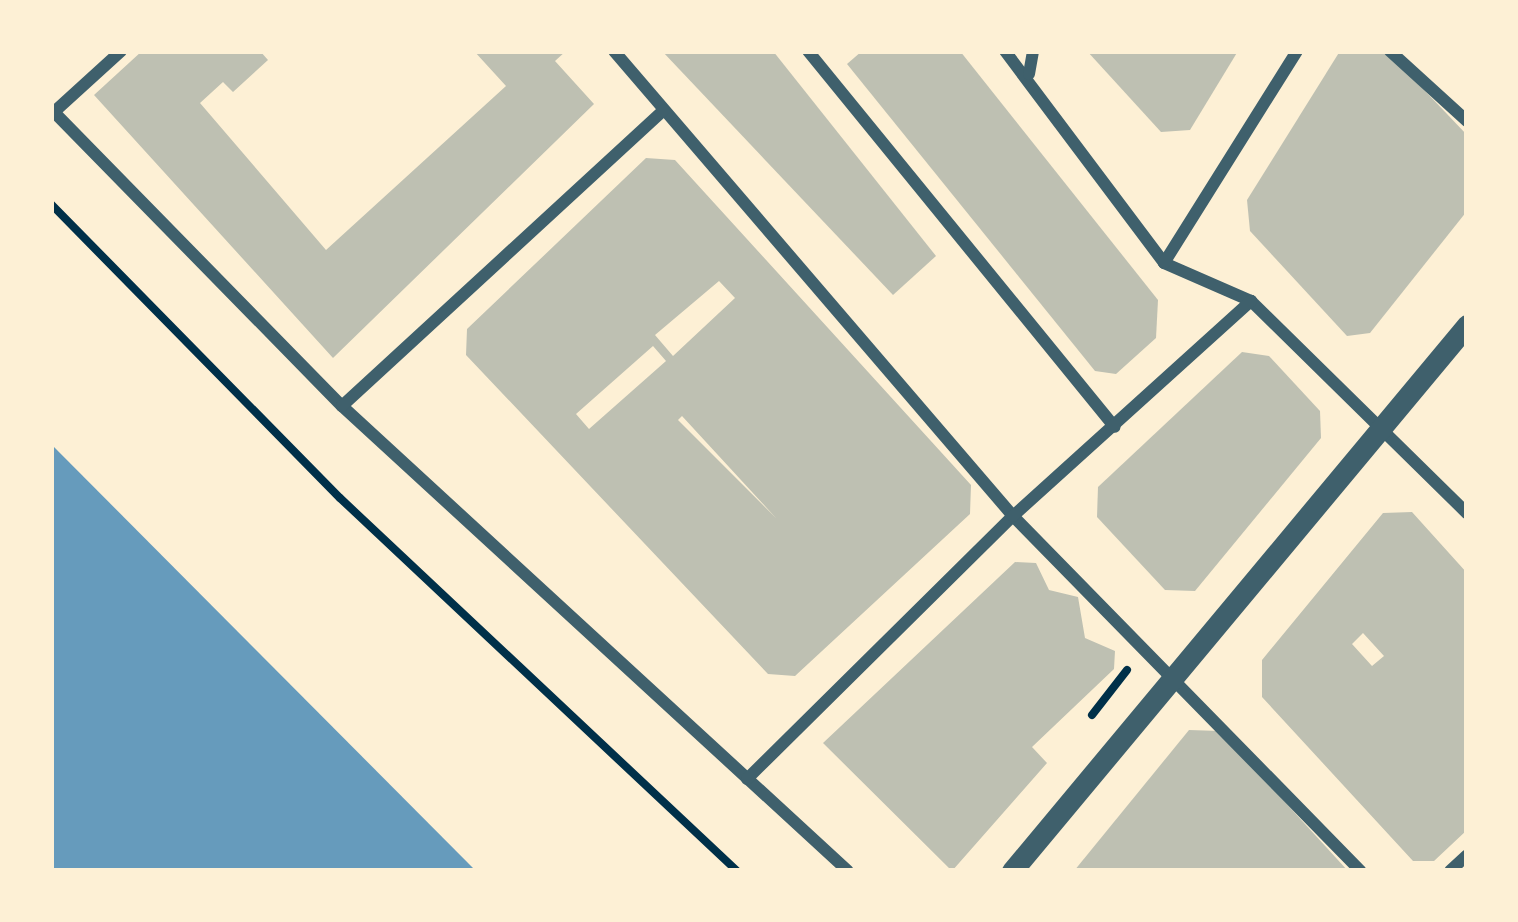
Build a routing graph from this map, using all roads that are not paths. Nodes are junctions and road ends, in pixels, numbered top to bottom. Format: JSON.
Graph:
{"nodes":[{"id":1,"x":122,"y":51,"type":"edge"},
{"id":2,"x":614,"y":51,"type":"edge"},
{"id":3,"x":808,"y":51,"type":"edge"},
{"id":4,"x":1005,"y":51,"type":"edge"},
{"id":5,"x":1033,"y":51,"type":"edge"},
{"id":6,"x":1297,"y":51,"type":"edge"},
{"id":7,"x":1390,"y":51,"type":"edge"},
{"id":8,"x":1029,"y":74,"type":"junction"},
{"id":9,"x":664,"y":110,"type":"junction"},
{"id":10,"x":53,"y":111,"type":"edge"},
{"id":11,"x":1467,"y":121,"type":"edge"},
{"id":12,"x":1164,"y":263,"type":"junction"},
{"id":13,"x":1251,"y":301,"type":"junction"},
{"id":14,"x":1467,"y":326,"type":"edge"},
{"id":15,"x":342,"y":406,"type":"junction"},
{"id":16,"x":1388,"y":425,"type":"junction"},
{"id":17,"x":1115,"y":427,"type":"junction"},
{"id":18,"x":1467,"y":513,"type":"edge"},
{"id":19,"x":1013,"y":516,"type":"junction"},
{"id":20,"x":1173,"y":671,"type":"junction"},
{"id":21,"x":747,"y":779,"type":"junction"},
{"id":22,"x":1467,"y":855,"type":"edge"},
{"id":23,"x":848,"y":871,"type":"edge"},
{"id":24,"x":1012,"y":871,"type":"edge"},
{"id":25,"x":1361,"y":871,"type":"edge"},
{"id":26,"x":1450,"y":871,"type":"edge"}],
"edges":[{"from":1,"to":10,"type":"street"},
{"from":2,"to":9,"type":"street"},
{"from":3,"to":17,"type":"street"},
{"from":4,"to":8,"type":"street"},
{"from":5,"to":8,"type":"street"},
{"from":6,"to":12,"type":"street"},
{"from":7,"to":11,"type":"street"},
{"from":8,"to":12,"type":"street"},
{"from":9,"to":15,"type":"street"},
{"from":9,"to":19,"type":"street"},
{"from":10,"to":15,"type":"street"},
{"from":12,"to":13,"type":"street"},
{"from":13,"to":16,"type":"street"},
{"from":13,"to":17,"type":"street"},
{"from":14,"to":16,"type":"street"},
{"from":15,"to":21,"type":"street"},
{"from":16,"to":18,"type":"street"},
{"from":16,"to":20,"type":"street"},
{"from":17,"to":19,"type":"street"},
{"from":19,"to":20,"type":"street"},
{"from":19,"to":21,"type":"street"},
{"from":20,"to":24,"type":"street"},
{"from":20,"to":25,"type":"street"},
{"from":21,"to":23,"type":"street"},
{"from":22,"to":26,"type":"street"}]}
